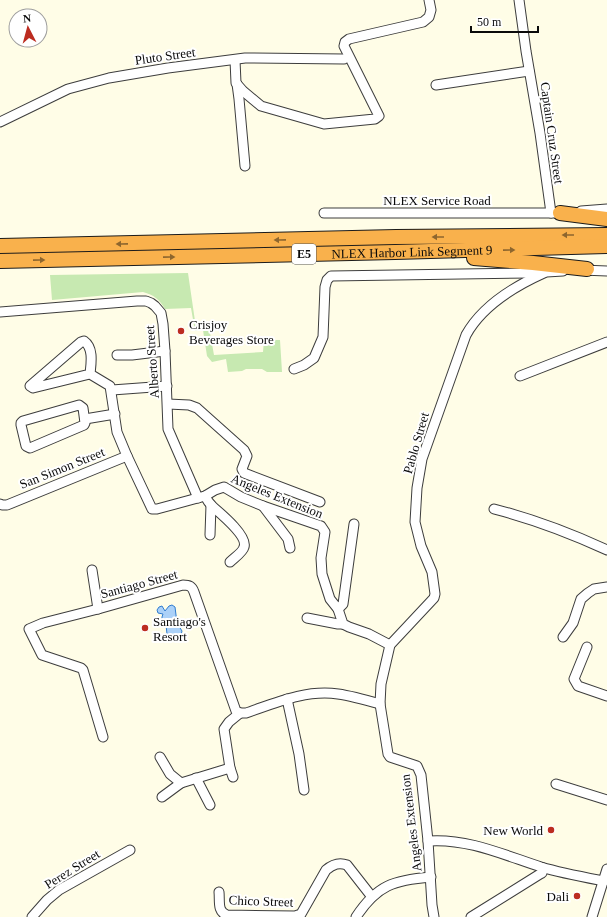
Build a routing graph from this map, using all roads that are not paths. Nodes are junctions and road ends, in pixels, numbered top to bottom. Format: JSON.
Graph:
{"nodes":[{"id":1,"x":429,"y":0,"type":"edge"},
{"id":2,"x":519,"y":0,"type":"edge"},
{"id":3,"x":344,"y":59,"type":"dead end"},
{"id":4,"x":235,"y":60,"type":"junction"},
{"id":5,"x":529,"y":71,"type":"junction"},
{"id":6,"x":236,"y":83,"type":"junction"},
{"id":7,"x":436,"y":84,"type":"dead end"},
{"id":8,"x":0,"y":122,"type":"edge"},
{"id":9,"x":245,"y":166,"type":"dead end"},
{"id":10,"x":607,"y":209,"type":"edge"},
{"id":11,"x":324,"y":213,"type":"dead end"},
{"id":12,"x":555,"y":213,"type":"junction"},
{"id":13,"x":607,"y":219,"type":"edge"},
{"id":14,"x":607,"y":235,"type":"edge"},
{"id":15,"x":0,"y":246,"type":"edge"},
{"id":16,"x":607,"y":246,"type":"edge"},
{"id":17,"x":395,"y":252,"type":"junction"},
{"id":18,"x":0,"y":261,"type":"edge"},
{"id":19,"x":587,"y":269,"type":"junction"},
{"id":20,"x":607,"y":271,"type":"edge"},
{"id":21,"x":544,"y":273,"type":"junction"},
{"id":22,"x":0,"y":312,"type":"edge"},
{"id":23,"x":607,"y":342,"type":"edge"},
{"id":24,"x":166,"y":352,"type":"junction"},
{"id":25,"x":117,"y":355,"type":"dead end"},
{"id":26,"x":294,"y":369,"type":"dead end"},
{"id":27,"x":90,"y":374,"type":"junction"},
{"id":28,"x":520,"y":376,"type":"dead end"},
{"id":29,"x":167,"y":386,"type":"junction"},
{"id":30,"x":112,"y":390,"type":"junction"},
{"id":31,"x":168,"y":404,"type":"junction"},
{"id":32,"x":115,"y":414,"type":"junction"},
{"id":33,"x":85,"y":419,"type":"junction"},
{"id":34,"x":127,"y":456,"type":"junction"},
{"id":35,"x":202,"y":497,"type":"junction"},
{"id":36,"x":320,"y":502,"type":"dead end"},
{"id":37,"x":3,"y":504,"type":"edge"},
{"id":38,"x":211,"y":505,"type":"junction"},
{"id":39,"x":263,"y":506,"type":"junction"},
{"id":40,"x":152,"y":509,"type":"joint"},
{"id":41,"x":494,"y":509,"type":"dead end"},
{"id":42,"x":354,"y":524,"type":"dead end"},
{"id":43,"x":210,"y":535,"type":"dead end"},
{"id":44,"x":290,"y":548,"type":"dead end"},
{"id":45,"x":607,"y":550,"type":"edge"},
{"id":46,"x":230,"y":562,"type":"dead end"},
{"id":47,"x":92,"y":570,"type":"dead end"},
{"id":48,"x":607,"y":587,"type":"edge"},
{"id":49,"x":98,"y":609,"type":"junction"},
{"id":50,"x":338,"y":609,"type":"junction"},
{"id":51,"x":307,"y":618,"type":"dead end"},
{"id":52,"x":343,"y":624,"type":"junction"},
{"id":53,"x":563,"y":637,"type":"dead end"},
{"id":54,"x":390,"y":645,"type":"junction"},
{"id":55,"x":587,"y":647,"type":"dead end"},
{"id":56,"x":607,"y":696,"type":"edge"},
{"id":57,"x":287,"y":699,"type":"junction"},
{"id":58,"x":380,"y":704,"type":"junction"},
{"id":59,"x":240,"y":713,"type":"junction"},
{"id":60,"x":103,"y":737,"type":"dead end"},
{"id":61,"x":160,"y":757,"type":"dead end"},
{"id":62,"x":196,"y":778,"type":"junction"},
{"id":63,"x":180,"y":783,"type":"junction"},
{"id":64,"x":556,"y":784,"type":"dead end"},
{"id":65,"x":304,"y":790,"type":"dead end"},
{"id":66,"x":162,"y":797,"type":"dead end"},
{"id":67,"x":607,"y":800,"type":"edge"},
{"id":68,"x":210,"y":805,"type":"dead end"},
{"id":69,"x":428,"y":841,"type":"junction"},
{"id":70,"x":130,"y":850,"type":"dead end"},
{"id":71,"x":543,"y":868,"type":"junction"},
{"id":72,"x":607,"y":870,"type":"edge"},
{"id":73,"x":431,"y":877,"type":"junction"},
{"id":74,"x":604,"y":882,"type":"junction"},
{"id":75,"x":219,"y":892,"type":"dead end"},
{"id":76,"x":372,"y":897,"type":"junction"},
{"id":77,"x":603,"y":897,"type":"edge"},
{"id":78,"x":32,"y":917,"type":"edge"},
{"id":79,"x":356,"y":917,"type":"edge"},
{"id":80,"x":434,"y":917,"type":"edge"},
{"id":81,"x":471,"y":917,"type":"edge"},
{"id":82,"x":592,"y":917,"type":"edge"}],
"edges":[{"from":1,"to":6,"type":"street"},
{"from":2,"to":5,"type":"street","name":"Captain Cruz Street"},
{"from":3,"to":4,"type":"street","name":"Pluto Street"},
{"from":4,"to":6,"type":"street"},
{"from":4,"to":8,"type":"street","name":"Pluto Street"},
{"from":5,"to":7,"type":"street"},
{"from":5,"to":12,"type":"street","name":"Captain Cruz Street"},
{"from":6,"to":9,"type":"street"},
{"from":10,"to":12,"type":"street"},
{"from":11,"to":12,"type":"street","name":"NLEX Service Road"},
{"from":12,"to":13,"type":"highway"},
{"from":14,"to":15,"type":"highway","name":"NLEX Harbor Link Segment 9","number":"E5","one_way":true},
{"from":17,"to":16,"type":"highway","name":"NLEX Harbor Link Segment 9","number":"E5","one_way":true},
{"from":18,"to":17,"type":"highway","name":"NLEX Harbor Link Segment 9","number":"E5","one_way":true},
{"from":17,"to":19,"type":"highway"},
{"from":19,"to":20,"type":"street"},
{"from":19,"to":21,"type":"street"},
{"from":21,"to":26,"type":"street"},
{"from":21,"to":54,"type":"street","name":"Pablo Street"},
{"from":22,"to":24,"type":"street","name":"Alberto Street"},
{"from":23,"to":28,"type":"street"},
{"from":24,"to":25,"type":"street"},
{"from":24,"to":29,"type":"street","name":"Alberto Street"},
{"from":27,"to":27,"type":"street"},
{"from":27,"to":30,"type":"street"},
{"from":29,"to":30,"type":"street"},
{"from":29,"to":31,"type":"street","name":"Alberto Street"},
{"from":30,"to":32,"type":"street","name":"San Simon Street"},
{"from":31,"to":35,"type":"street","name":"Alberto Street"},
{"from":31,"to":36,"type":"street"},
{"from":32,"to":33,"type":"street"},
{"from":32,"to":34,"type":"street","name":"San Simon Street"},
{"from":33,"to":33,"type":"street"},
{"from":34,"to":37,"type":"street","name":"San Simon Street"},
{"from":34,"to":40,"type":"street","name":"San Simon Street"},
{"from":35,"to":38,"type":"street","name":"Alberto Street"},
{"from":35,"to":39,"type":"street","name":"Angeles Extension"},
{"from":35,"to":40,"type":"street","name":"Angeles Extension"},
{"from":38,"to":43,"type":"street"},
{"from":38,"to":46,"type":"street","name":"Alberto Street"},
{"from":39,"to":44,"type":"street"},
{"from":39,"to":50,"type":"street","name":"Angeles Extension"},
{"from":41,"to":45,"type":"street"},
{"from":42,"to":50,"type":"street"},
{"from":47,"to":49,"type":"street"},
{"from":48,"to":53,"type":"street"},
{"from":49,"to":59,"type":"street","name":"Santiago Street"},
{"from":49,"to":60,"type":"street","name":"Santiago Street"},
{"from":50,"to":52,"type":"street","name":"Angeles Extension"},
{"from":51,"to":52,"type":"street"},
{"from":52,"to":54,"type":"street"},
{"from":54,"to":58,"type":"street","name":"Angeles Extension"},
{"from":55,"to":56,"type":"street"},
{"from":57,"to":58,"type":"street"},
{"from":57,"to":59,"type":"street"},
{"from":57,"to":65,"type":"street"},
{"from":58,"to":69,"type":"street","name":"Angeles Extension"},
{"from":59,"to":62,"type":"street"},
{"from":61,"to":63,"type":"street"},
{"from":62,"to":63,"type":"street"},
{"from":62,"to":68,"type":"street"},
{"from":63,"to":66,"type":"street"},
{"from":64,"to":67,"type":"street"},
{"from":69,"to":71,"type":"street"},
{"from":69,"to":73,"type":"street","name":"Angeles Extension"},
{"from":70,"to":78,"type":"street","name":"Perez Street"},
{"from":71,"to":74,"type":"street"},
{"from":71,"to":81,"type":"street"},
{"from":72,"to":74,"type":"street"},
{"from":73,"to":76,"type":"street"},
{"from":73,"to":80,"type":"street","name":"Angeles Extension"},
{"from":74,"to":77,"type":"street"},
{"from":75,"to":76,"type":"street","name":"Chico Street"},
{"from":76,"to":79,"type":"street"},
{"from":77,"to":82,"type":"street"}]}
